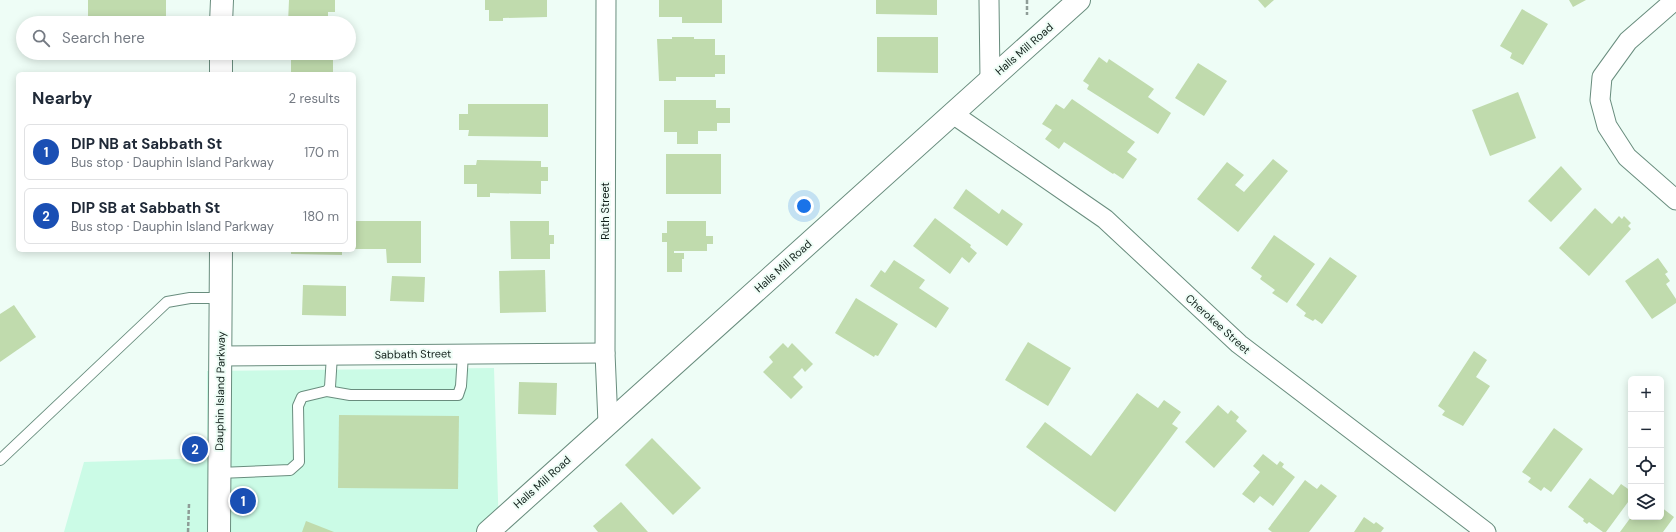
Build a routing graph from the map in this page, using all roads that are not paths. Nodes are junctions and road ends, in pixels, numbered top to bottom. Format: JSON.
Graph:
{"nodes":[{"id":1,"x":222,"y":0,"type":"edge"},
{"id":2,"x":606,"y":0,"type":"edge"},
{"id":3,"x":989,"y":0,"type":"edge"},
{"id":4,"x":1079,"y":0,"type":"edge"},
{"id":5,"x":1675,"y":0,"type":"edge"},
{"id":6,"x":222,"y":16,"type":"edge"},
{"id":7,"x":221,"y":60,"type":"edge"},
{"id":8,"x":221,"y":72,"type":"edge"},
{"id":9,"x":990,"y":79,"type":"junction"},
{"id":10,"x":953,"y":114,"type":"junction"},
{"id":11,"x":1676,"y":200,"type":"edge"},
{"id":12,"x":221,"y":252,"type":"edge"},
{"id":13,"x":221,"y":298,"type":"junction"},
{"id":14,"x":605,"y":353,"type":"junction"},
{"id":15,"x":463,"y":354,"type":"junction"},
{"id":16,"x":332,"y":355,"type":"junction"},
{"id":17,"x":221,"y":356,"type":"junction"},
{"id":18,"x":327,"y":391,"type":"junction"},
{"id":19,"x":608,"y":423,"type":"junction"},
{"id":20,"x":0,"y":460,"type":"edge"},
{"id":21,"x":219,"y":473,"type":"junction"},
{"id":22,"x":219,"y":532,"type":"edge"},
{"id":23,"x":488,"y":532,"type":"edge"},
{"id":24,"x":1486,"y":532,"type":"edge"}],
"edges":[{"from":1,"to":6,"type":"street"},
{"from":2,"to":14,"type":"street","name":"Ruth Street"},
{"from":3,"to":9,"type":"street"},
{"from":4,"to":9,"type":"street","name":"Halls Mill Road"},
{"from":5,"to":11,"type":"street"},
{"from":7,"to":8,"type":"street"},
{"from":9,"to":10,"type":"street","name":"Halls Mill Road"},
{"from":10,"to":19,"type":"street","name":"Halls Mill Road"},
{"from":10,"to":24,"type":"street","name":"Cherokee Street"},
{"from":12,"to":13,"type":"street","name":"Dauphin Island Parkway"},
{"from":13,"to":17,"type":"street","name":"Dauphin Island Parkway"},
{"from":13,"to":20,"type":"lane"},
{"from":14,"to":15,"type":"street","name":"Sabbath Street"},
{"from":14,"to":19,"type":"street","name":"Ruth Street"},
{"from":15,"to":16,"type":"street","name":"Sabbath Street"},
{"from":15,"to":18,"type":"lane"},
{"from":16,"to":17,"type":"street","name":"Sabbath Street"},
{"from":16,"to":18,"type":"lane"},
{"from":17,"to":21,"type":"street","name":"Dauphin Island Parkway"},
{"from":18,"to":21,"type":"lane"},
{"from":19,"to":23,"type":"street","name":"Halls Mill Road"},
{"from":21,"to":22,"type":"street","name":"Dauphin Island Parkway"}]}
